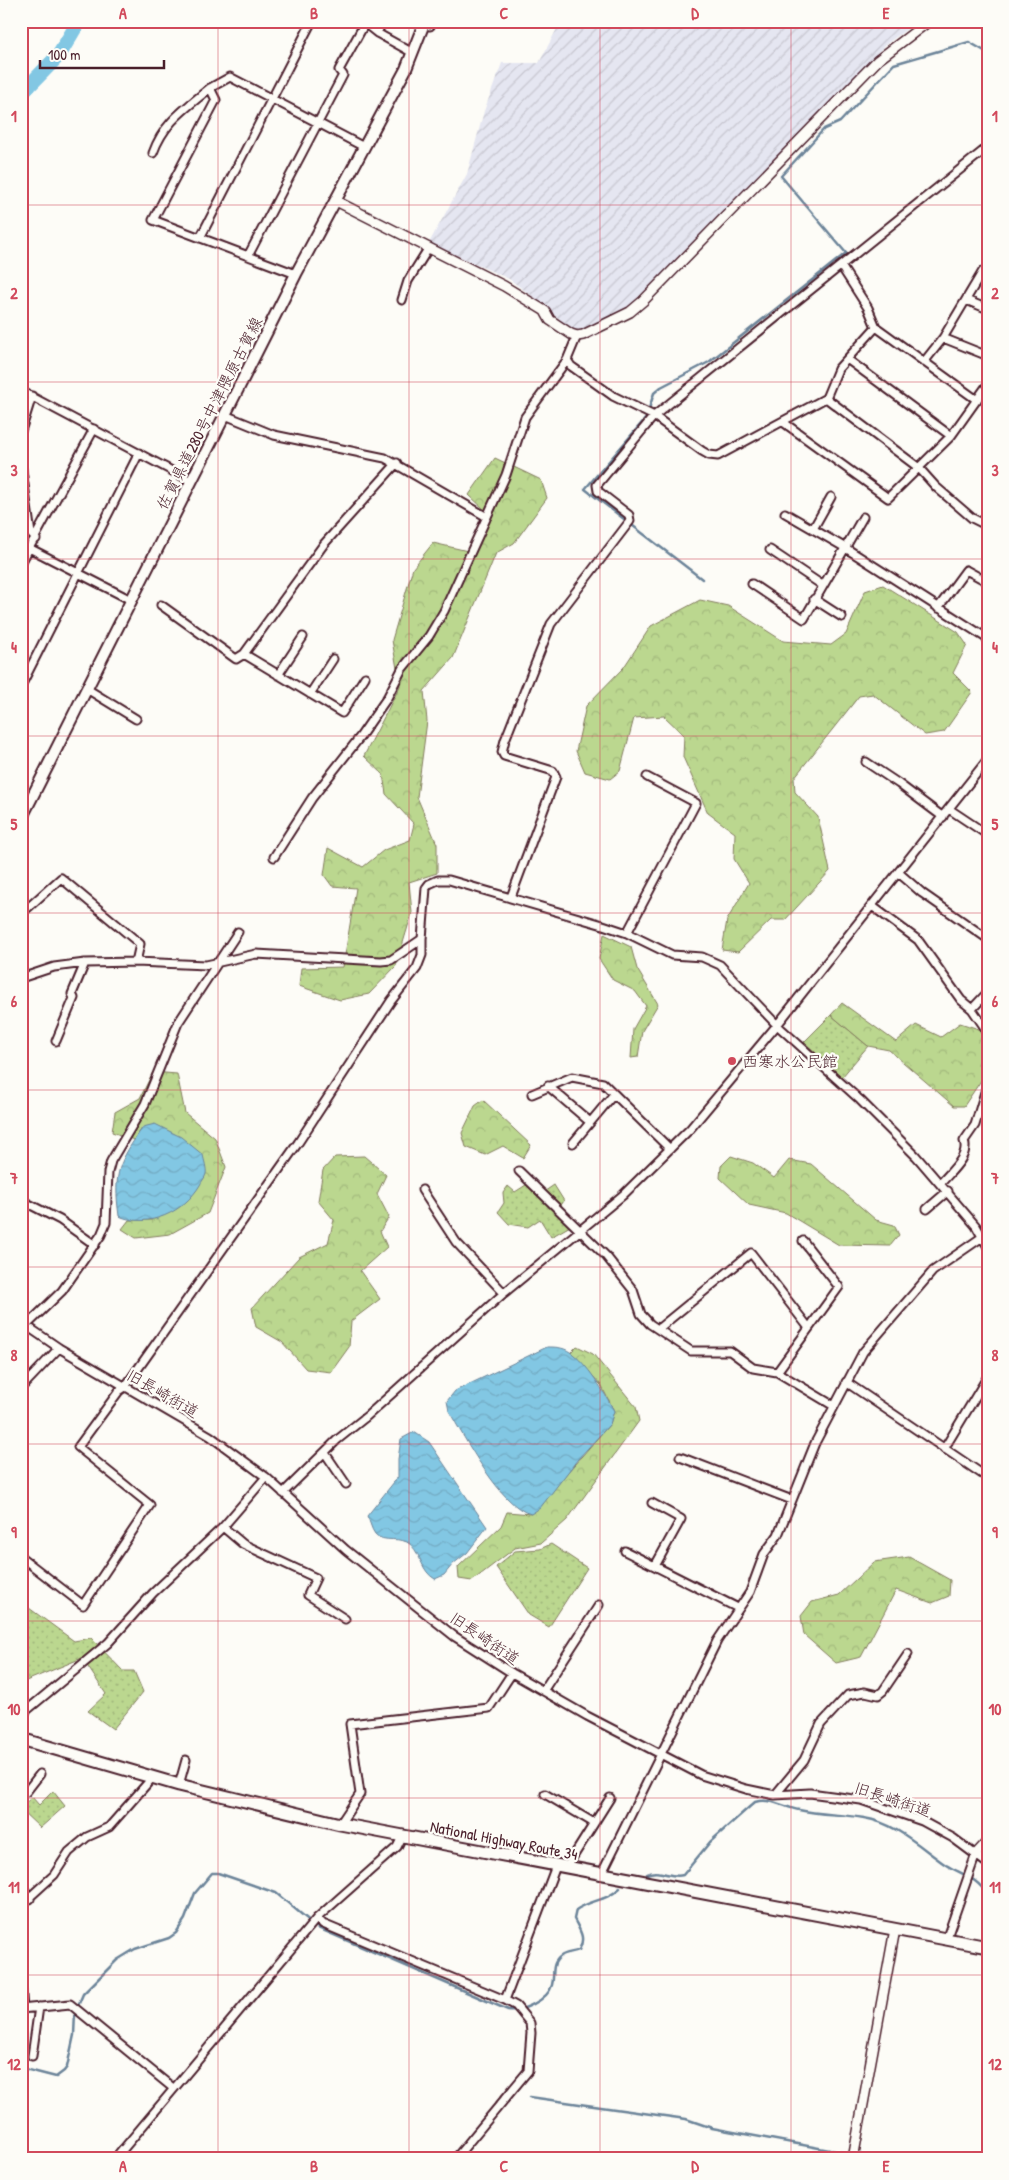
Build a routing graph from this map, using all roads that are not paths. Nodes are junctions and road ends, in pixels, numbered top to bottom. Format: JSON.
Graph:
{"nodes":[{"id":1,"x":312,"y":21,"type":"edge"},
{"id":2,"x":383,"y":21,"type":"edge"},
{"id":3,"x":929,"y":21,"type":"edge"},
{"id":4,"x":364,"y":22,"type":"edge"},
{"id":5,"x":428,"y":22,"type":"edge"},
{"id":6,"x":377,"y":32,"type":"junction"},
{"id":7,"x":413,"y":53,"type":"junction"},
{"id":8,"x":210,"y":88,"type":"junction"},
{"id":9,"x":272,"y":99,"type":"junction"},
{"id":10,"x":318,"y":123,"type":"junction"},
{"id":11,"x":364,"y":147,"type":"junction"},
{"id":12,"x":988,"y":147,"type":"edge"},
{"id":13,"x":153,"y":153,"type":"dead end"},
{"id":14,"x":336,"y":200,"type":"junction"},
{"id":15,"x":200,"y":238,"type":"junction"},
{"id":16,"x":428,"y":248,"type":"junction"},
{"id":17,"x":248,"y":256,"type":"junction"},
{"id":18,"x":841,"y":266,"type":"junction"},
{"id":19,"x":988,"y":272,"type":"edge"},
{"id":20,"x":296,"y":274,"type":"junction"},
{"id":21,"x":402,"y":300,"type":"dead end"},
{"id":22,"x":966,"y":300,"type":"junction"},
{"id":23,"x":988,"y":309,"type":"edge"},
{"id":24,"x":876,"y":327,"type":"junction"},
{"id":25,"x":577,"y":336,"type":"junction"},
{"id":26,"x":943,"y":338,"type":"junction"},
{"id":27,"x":988,"y":356,"type":"edge"},
{"id":28,"x":847,"y":359,"type":"junction"},
{"id":29,"x":567,"y":360,"type":"junction"},
{"id":30,"x":924,"y":362,"type":"junction"},
{"id":31,"x":988,"y":384,"type":"edge"},
{"id":32,"x":21,"y":391,"type":"edge"},
{"id":33,"x":32,"y":396,"type":"junction"},
{"id":34,"x":826,"y":398,"type":"junction"},
{"id":35,"x":977,"y":400,"type":"junction"},
{"id":36,"x":225,"y":415,"type":"junction"},
{"id":37,"x":654,"y":416,"type":"junction"},
{"id":38,"x":783,"y":422,"type":"junction"},
{"id":39,"x":94,"y":429,"type":"junction"},
{"id":40,"x":21,"y":431,"type":"edge"},
{"id":41,"x":952,"y":436,"type":"junction"},
{"id":42,"x":140,"y":454,"type":"junction"},
{"id":43,"x":397,"y":463,"type":"junction"},
{"id":44,"x":21,"y":464,"type":"edge"},
{"id":45,"x":919,"y":468,"type":"junction"},
{"id":46,"x":191,"y":481,"type":"junction"},
{"id":47,"x":831,"y":497,"type":"dead end"},
{"id":48,"x":786,"y":513,"type":"dead end"},
{"id":49,"x":487,"y":517,"type":"junction"},
{"id":50,"x":863,"y":517,"type":"dead end"},
{"id":51,"x":988,"y":526,"type":"edge"},
{"id":52,"x":813,"y":529,"type":"junction"},
{"id":53,"x":36,"y":539,"type":"junction"},
{"id":54,"x":844,"y":547,"type":"junction"},
{"id":55,"x":31,"y":549,"type":"junction"},
{"id":56,"x":770,"y":550,"type":"dead end"},
{"id":57,"x":21,"y":563,"type":"edge"},
{"id":58,"x":78,"y":573,"type":"junction"},
{"id":59,"x":988,"y":582,"type":"edge"},
{"id":60,"x":752,"y":584,"type":"dead end"},
{"id":61,"x":822,"y":585,"type":"junction"},
{"id":62,"x":131,"y":600,"type":"junction"},
{"id":63,"x":814,"y":600,"type":"junction"},
{"id":64,"x":161,"y":605,"type":"dead end"},
{"id":65,"x":938,"y":608,"type":"junction"},
{"id":66,"x":842,"y":617,"type":"dead end"},
{"id":67,"x":303,"y":636,"type":"dead end"},
{"id":68,"x":988,"y":640,"type":"edge"},
{"id":69,"x":244,"y":654,"type":"junction"},
{"id":70,"x":333,"y":659,"type":"dead end"},
{"id":71,"x":278,"y":675,"type":"junction"},
{"id":72,"x":365,"y":678,"type":"dead end"},
{"id":73,"x":21,"y":686,"type":"edge"},
{"id":74,"x":87,"y":689,"type":"junction"},
{"id":75,"x":310,"y":694,"type":"junction"},
{"id":76,"x":136,"y":719,"type":"dead end"},
{"id":77,"x":988,"y":759,"type":"edge"},
{"id":78,"x":866,"y":762,"type":"dead end"},
{"id":79,"x":647,"y":776,"type":"dead end"},
{"id":80,"x":949,"y":809,"type":"junction"},
{"id":81,"x":22,"y":817,"type":"edge"},
{"id":82,"x":943,"y":817,"type":"junction"},
{"id":83,"x":988,"y":835,"type":"edge"},
{"id":84,"x":274,"y":856,"type":"dead end"},
{"id":85,"x":899,"y":873,"type":"junction"},
{"id":86,"x":511,"y":897,"type":"junction"},
{"id":87,"x":872,"y":906,"type":"junction"},
{"id":88,"x":21,"y":914,"type":"edge"},
{"id":89,"x":238,"y":932,"type":"dead end"},
{"id":90,"x":627,"y":933,"type":"junction"},
{"id":91,"x":422,"y":939,"type":"junction"},
{"id":92,"x":988,"y":939,"type":"edge"},
{"id":93,"x":218,"y":961,"type":"junction"},
{"id":94,"x":136,"y":962,"type":"junction"},
{"id":95,"x":85,"y":963,"type":"junction"},
{"id":96,"x":21,"y":978,"type":"edge"},
{"id":97,"x":988,"y":992,"type":"edge"},
{"id":98,"x":972,"y":1009,"type":"junction"},
{"id":99,"x":777,"y":1025,"type":"junction"},
{"id":100,"x":988,"y":1040,"type":"edge"},
{"id":101,"x":56,"y":1041,"type":"dead end"},
{"id":102,"x":988,"y":1082,"type":"edge"},
{"id":103,"x":548,"y":1086,"type":"junction"},
{"id":104,"x":532,"y":1094,"type":"dead end"},
{"id":105,"x":614,"y":1094,"type":"junction"},
{"id":106,"x":590,"y":1122,"type":"junction"},
{"id":107,"x":573,"y":1143,"type":"dead end"},
{"id":108,"x":670,"y":1149,"type":"junction"},
{"id":109,"x":519,"y":1171,"type":"dead end"},
{"id":110,"x":941,"y":1183,"type":"junction"},
{"id":111,"x":422,"y":1190,"type":"dead end"},
{"id":112,"x":948,"y":1191,"type":"junction"},
{"id":113,"x":21,"y":1200,"type":"edge"},
{"id":114,"x":927,"y":1209,"type":"dead end"},
{"id":115,"x":580,"y":1231,"type":"junction"},
{"id":116,"x":985,"y":1236,"type":"edge"},
{"id":117,"x":803,"y":1241,"type":"dead end"},
{"id":118,"x":95,"y":1245,"type":"junction"},
{"id":119,"x":988,"y":1247,"type":"edge"},
{"id":120,"x":504,"y":1293,"type":"junction"},
{"id":121,"x":24,"y":1324,"type":"edge"},
{"id":122,"x":809,"y":1328,"type":"junction"},
{"id":123,"x":658,"y":1329,"type":"junction"},
{"id":124,"x":59,"y":1348,"type":"junction"},
{"id":125,"x":777,"y":1372,"type":"junction"},
{"id":126,"x":988,"y":1376,"type":"edge"},
{"id":127,"x":846,"y":1382,"type":"junction"},
{"id":128,"x":125,"y":1387,"type":"junction"},
{"id":129,"x":21,"y":1388,"type":"edge"},
{"id":130,"x":834,"y":1406,"type":"junction"},
{"id":131,"x":944,"y":1449,"type":"junction"},
{"id":132,"x":325,"y":1453,"type":"junction"},
{"id":133,"x":680,"y":1457,"type":"dead end"},
{"id":134,"x":266,"y":1477,"type":"junction"},
{"id":135,"x":988,"y":1478,"type":"edge"},
{"id":136,"x":346,"y":1484,"type":"dead end"},
{"id":137,"x":283,"y":1493,"type":"junction"},
{"id":138,"x":792,"y":1500,"type":"junction"},
{"id":139,"x":652,"y":1502,"type":"dead end"},
{"id":140,"x":222,"y":1527,"type":"junction"},
{"id":141,"x":625,"y":1551,"type":"dead end"},
{"id":142,"x":21,"y":1557,"type":"edge"},
{"id":143,"x":655,"y":1566,"type":"junction"},
{"id":144,"x":599,"y":1605,"type":"dead end"},
{"id":145,"x":738,"y":1608,"type":"junction"},
{"id":146,"x":345,"y":1619,"type":"dead end"},
{"id":147,"x":908,"y":1654,"type":"dead end"},
{"id":148,"x":512,"y":1673,"type":"junction"},
{"id":149,"x":543,"y":1691,"type":"junction"},
{"id":150,"x":21,"y":1715,"type":"edge"},
{"id":151,"x":21,"y":1739,"type":"edge"},
{"id":152,"x":661,"y":1755,"type":"junction"},
{"id":153,"x":186,"y":1760,"type":"dead end"},
{"id":154,"x":40,"y":1774,"type":"dead end"},
{"id":155,"x":153,"y":1777,"type":"junction"},
{"id":156,"x":179,"y":1785,"type":"junction"},
{"id":157,"x":21,"y":1788,"type":"edge"},
{"id":158,"x":545,"y":1794,"type":"dead end"},
{"id":159,"x":776,"y":1795,"type":"junction"},
{"id":160,"x":610,"y":1798,"type":"dead end"},
{"id":161,"x":594,"y":1823,"type":"junction"},
{"id":162,"x":340,"y":1824,"type":"junction"},
{"id":163,"x":402,"y":1837,"type":"junction"},
{"id":164,"x":988,"y":1841,"type":"edge"},
{"id":165,"x":976,"y":1854,"type":"junction"},
{"id":166,"x":988,"y":1864,"type":"edge"},
{"id":167,"x":561,"y":1867,"type":"junction"},
{"id":168,"x":601,"y":1875,"type":"junction"},
{"id":169,"x":21,"y":1884,"type":"edge"},
{"id":170,"x":30,"y":1899,"type":"junction"},
{"id":171,"x":21,"y":1905,"type":"edge"},
{"id":172,"x":317,"y":1918,"type":"junction"},
{"id":173,"x":895,"y":1929,"type":"junction"},
{"id":174,"x":946,"y":1940,"type":"junction"},
{"id":175,"x":988,"y":1947,"type":"edge"},
{"id":176,"x":21,"y":1982,"type":"edge"},
{"id":177,"x":505,"y":2000,"type":"junction"},
{"id":178,"x":40,"y":2007,"type":"junction"},
{"id":179,"x":22,"y":2009,"type":"edge"},
{"id":180,"x":32,"y":2056,"type":"dead end"},
{"id":181,"x":173,"y":2088,"type":"junction"},
{"id":182,"x":114,"y":2159,"type":"edge"},
{"id":183,"x":455,"y":2159,"type":"edge"},
{"id":184,"x":854,"y":2159,"type":"edge"}],
"edges":[{"from":1,"to":9,"type":"street"},
{"from":2,"to":6,"type":"street"},
{"from":3,"to":25,"type":"street"},
{"from":4,"to":6,"type":"street"},
{"from":4,"to":10,"type":"street"},
{"from":5,"to":7,"type":"main road","name":"佐賀県道280号中津隈原古賀線"},
{"from":6,"to":7,"type":"street"},
{"from":7,"to":11,"type":"main road","name":"佐賀県道280号中津隈原古賀線"},
{"from":8,"to":9,"type":"street"},
{"from":8,"to":13,"type":"street"},
{"from":8,"to":15,"type":"street"},
{"from":9,"to":10,"type":"street"},
{"from":9,"to":15,"type":"street"},
{"from":10,"to":11,"type":"street"},
{"from":10,"to":17,"type":"street"},
{"from":11,"to":14,"type":"main road","name":"佐賀県道280号中津隈原古賀線"},
{"from":12,"to":18,"type":"street"},
{"from":14,"to":16,"type":"street"},
{"from":14,"to":20,"type":"main road","name":"佐賀県道280号中津隈原古賀線"},
{"from":15,"to":17,"type":"street"},
{"from":16,"to":21,"type":"street"},
{"from":16,"to":25,"type":"street"},
{"from":17,"to":20,"type":"street"},
{"from":18,"to":24,"type":"street"},
{"from":18,"to":37,"type":"street"},
{"from":19,"to":22,"type":"street"},
{"from":20,"to":36,"type":"main road","name":"佐賀県道280号中津隈原古賀線"},
{"from":22,"to":23,"type":"street"},
{"from":22,"to":26,"type":"street"},
{"from":24,"to":28,"type":"street"},
{"from":24,"to":30,"type":"street"},
{"from":25,"to":29,"type":"street"},
{"from":26,"to":27,"type":"street"},
{"from":26,"to":30,"type":"street"},
{"from":28,"to":34,"type":"street"},
{"from":28,"to":41,"type":"street"},
{"from":29,"to":37,"type":"street"},
{"from":29,"to":49,"type":"street"},
{"from":30,"to":35,"type":"street"},
{"from":31,"to":35,"type":"street"},
{"from":32,"to":33,"type":"street"},
{"from":33,"to":39,"type":"street"},
{"from":33,"to":40,"type":"street"},
{"from":34,"to":38,"type":"street"},
{"from":34,"to":45,"type":"street"},
{"from":35,"to":41,"type":"street"},
{"from":36,"to":43,"type":"street"},
{"from":36,"to":46,"type":"main road","name":"佐賀県道280号中津隈原古賀線"},
{"from":37,"to":38,"type":"street"},
{"from":37,"to":86,"type":"street"},
{"from":38,"to":45,"type":"street"},
{"from":39,"to":42,"type":"street"},
{"from":39,"to":53,"type":"street"},
{"from":41,"to":45,"type":"street"},
{"from":42,"to":46,"type":"street"},
{"from":42,"to":58,"type":"street"},
{"from":43,"to":49,"type":"street"},
{"from":43,"to":69,"type":"street"},
{"from":44,"to":53,"type":"street"},
{"from":45,"to":51,"type":"street"},
{"from":46,"to":62,"type":"main road","name":"佐賀県道280号中津隈原古賀線"},
{"from":47,"to":52,"type":"street"},
{"from":48,"to":52,"type":"street"},
{"from":49,"to":84,"type":"street"},
{"from":50,"to":54,"type":"street"},
{"from":52,"to":54,"type":"street"},
{"from":53,"to":55,"type":"street"},
{"from":54,"to":61,"type":"street"},
{"from":54,"to":65,"type":"street"},
{"from":55,"to":57,"type":"street"},
{"from":55,"to":58,"type":"street"},
{"from":56,"to":61,"type":"street"},
{"from":58,"to":62,"type":"street"},
{"from":58,"to":73,"type":"street"},
{"from":59,"to":65,"type":"street"},
{"from":60,"to":63,"type":"street"},
{"from":61,"to":63,"type":"street"},
{"from":62,"to":74,"type":"main road","name":"佐賀県道280号中津隈原古賀線"},
{"from":63,"to":66,"type":"street"},
{"from":64,"to":69,"type":"street"},
{"from":65,"to":68,"type":"street"},
{"from":67,"to":71,"type":"street"},
{"from":69,"to":71,"type":"street"},
{"from":70,"to":75,"type":"street"},
{"from":71,"to":75,"type":"street"},
{"from":72,"to":75,"type":"street"},
{"from":74,"to":76,"type":"street"},
{"from":74,"to":81,"type":"main road","name":"佐賀県道280号中津隈原古賀線"},
{"from":77,"to":80,"type":"street"},
{"from":78,"to":82,"type":"street"},
{"from":79,"to":90,"type":"street"},
{"from":80,"to":82,"type":"street"},
{"from":80,"to":83,"type":"street"},
{"from":82,"to":85,"type":"street"},
{"from":85,"to":87,"type":"street"},
{"from":85,"to":92,"type":"street"},
{"from":86,"to":90,"type":"street"},
{"from":86,"to":91,"type":"street"},
{"from":87,"to":98,"type":"street"},
{"from":87,"to":99,"type":"street"},
{"from":88,"to":94,"type":"street"},
{"from":89,"to":93,"type":"street"},
{"from":90,"to":99,"type":"street"},
{"from":91,"to":93,"type":"street"},
{"from":91,"to":128,"type":"street"},
{"from":93,"to":94,"type":"street"},
{"from":93,"to":118,"type":"street"},
{"from":94,"to":95,"type":"street"},
{"from":95,"to":96,"type":"street"},
{"from":95,"to":101,"type":"street"},
{"from":97,"to":98,"type":"street"},
{"from":98,"to":100,"type":"street"},
{"from":99,"to":108,"type":"street"},
{"from":99,"to":110,"type":"street"},
{"from":102,"to":110,"type":"street"},
{"from":103,"to":104,"type":"street"},
{"from":103,"to":105,"type":"street"},
{"from":103,"to":106,"type":"street"},
{"from":105,"to":106,"type":"street"},
{"from":105,"to":108,"type":"street"},
{"from":106,"to":107,"type":"street"},
{"from":108,"to":115,"type":"street"},
{"from":109,"to":115,"type":"street"},
{"from":110,"to":112,"type":"street"},
{"from":111,"to":120,"type":"street"},
{"from":112,"to":114,"type":"street"},
{"from":112,"to":116,"type":"street"},
{"from":113,"to":118,"type":"street"},
{"from":115,"to":120,"type":"street"},
{"from":115,"to":123,"type":"street"},
{"from":116,"to":119,"type":"street"},
{"from":116,"to":127,"type":"street"},
{"from":117,"to":122,"type":"street"},
{"from":118,"to":121,"type":"street"},
{"from":120,"to":132,"type":"street"},
{"from":121,"to":124,"type":"street","name":"旧長崎街道"},
{"from":122,"to":123,"type":"street"},
{"from":122,"to":125,"type":"street"},
{"from":123,"to":125,"type":"street"},
{"from":124,"to":128,"type":"street","name":"旧長崎街道"},
{"from":124,"to":129,"type":"street"},
{"from":125,"to":130,"type":"street"},
{"from":126,"to":131,"type":"street"},
{"from":127,"to":130,"type":"street"},
{"from":127,"to":131,"type":"street"},
{"from":128,"to":134,"type":"street","name":"旧長崎街道"},
{"from":128,"to":142,"type":"street"},
{"from":130,"to":138,"type":"street"},
{"from":131,"to":135,"type":"street"},
{"from":132,"to":136,"type":"street"},
{"from":132,"to":137,"type":"street"},
{"from":133,"to":138,"type":"street"},
{"from":134,"to":137,"type":"street","name":"旧長崎街道"},
{"from":134,"to":140,"type":"street"},
{"from":137,"to":148,"type":"street","name":"旧長崎街道"},
{"from":138,"to":145,"type":"street"},
{"from":139,"to":143,"type":"street"},
{"from":140,"to":146,"type":"street"},
{"from":140,"to":150,"type":"street"},
{"from":141,"to":143,"type":"street"},
{"from":143,"to":145,"type":"street"},
{"from":144,"to":149,"type":"street"},
{"from":145,"to":152,"type":"street"},
{"from":147,"to":159,"type":"street"},
{"from":148,"to":149,"type":"street","name":"旧長崎街道"},
{"from":148,"to":162,"type":"street"},
{"from":149,"to":152,"type":"street","name":"旧長崎街道"},
{"from":151,"to":155,"type":"highway","name":"National Highway Route 34"},
{"from":152,"to":159,"type":"street","name":"旧長崎街道"},
{"from":152,"to":168,"type":"street"},
{"from":153,"to":156,"type":"street"},
{"from":154,"to":157,"type":"street"},
{"from":155,"to":156,"type":"highway","name":"National Highway Route 34"},
{"from":155,"to":170,"type":"street"},
{"from":156,"to":162,"type":"highway","name":"National Highway Route 34"},
{"from":158,"to":161,"type":"street"},
{"from":159,"to":165,"type":"street","name":"旧長崎街道"},
{"from":160,"to":161,"type":"street"},
{"from":161,"to":167,"type":"street"},
{"from":162,"to":163,"type":"highway","name":"National Highway Route 34"},
{"from":163,"to":167,"type":"highway","name":"National Highway Route 34"},
{"from":163,"to":172,"type":"street"},
{"from":164,"to":165,"type":"street"},
{"from":165,"to":166,"type":"street","name":"旧長崎街道"},
{"from":165,"to":174,"type":"street"},
{"from":167,"to":168,"type":"highway","name":"National Highway Route 34"},
{"from":167,"to":177,"type":"street"},
{"from":168,"to":173,"type":"highway","name":"National Highway Route 34"},
{"from":169,"to":170,"type":"street"},
{"from":170,"to":171,"type":"street"},
{"from":172,"to":177,"type":"street"},
{"from":172,"to":181,"type":"street"},
{"from":173,"to":174,"type":"highway","name":"National Highway Route 34"},
{"from":173,"to":184,"type":"street"},
{"from":174,"to":175,"type":"highway","name":"National Highway Route 34"},
{"from":176,"to":179,"type":"street"},
{"from":177,"to":183,"type":"street"},
{"from":178,"to":179,"type":"street"},
{"from":178,"to":180,"type":"street"},
{"from":178,"to":181,"type":"street"},
{"from":181,"to":182,"type":"street"}]}
